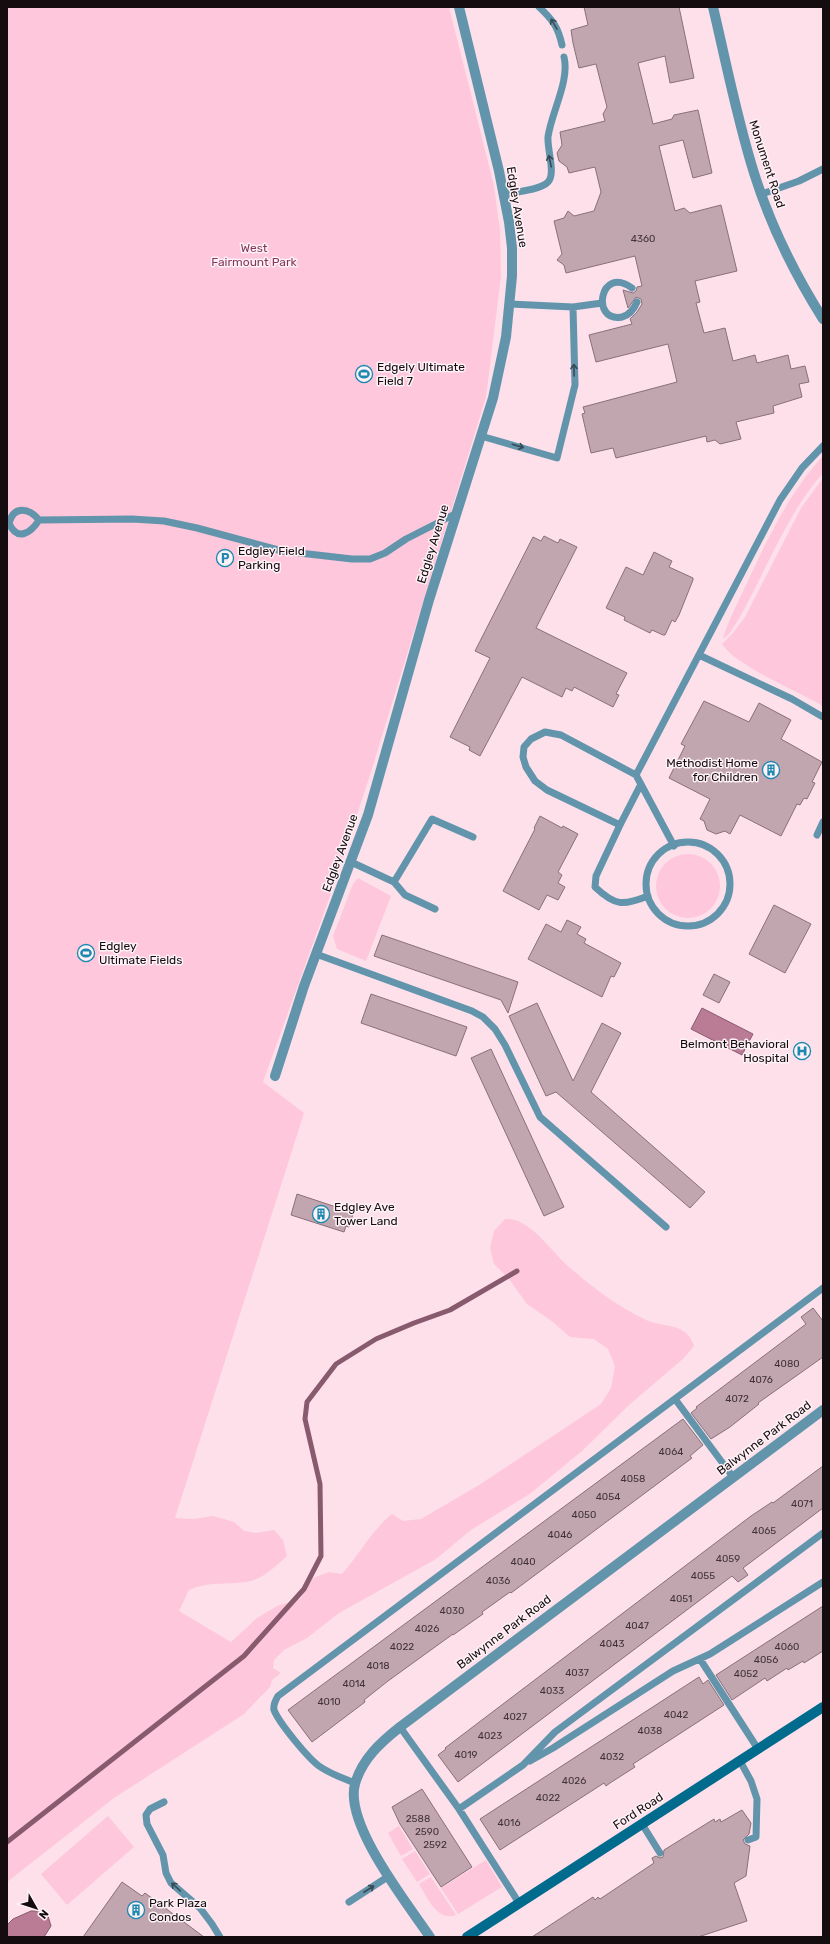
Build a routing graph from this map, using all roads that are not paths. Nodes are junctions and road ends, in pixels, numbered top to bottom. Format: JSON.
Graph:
{"nodes":[{"id":1,"x":459,"y":7,"type":"edge"},
{"id":2,"x":539,"y":7,"type":"edge"},
{"id":3,"x":713,"y":7,"type":"edge"},
{"id":4,"x":562,"y":45,"type":"dead end"},
{"id":5,"x":564,"y":57,"type":"dead end"},
{"id":6,"x":822,"y":171,"type":"edge"},
{"id":7,"x":504,"y":194,"type":"junction"},
{"id":8,"x":762,"y":194,"type":"junction"},
{"id":9,"x":632,"y":288,"type":"dead end"},
{"id":10,"x":637,"y":302,"type":"dead end"},
{"id":11,"x":602,"y":303,"type":"junction"},
{"id":12,"x":510,"y":304,"type":"junction"},
{"id":13,"x":573,"y":307,"type":"junction"},
{"id":14,"x":823,"y":319,"type":"edge"},
{"id":15,"x":481,"y":436,"type":"junction"},
{"id":16,"x":823,"y":446,"type":"edge"},
{"id":17,"x":455,"y":514,"type":"junction"},
{"id":18,"x":39,"y":520,"type":"dead end"},
{"id":19,"x":699,"y":655,"type":"junction"},
{"id":20,"x":823,"y":717,"type":"edge"},
{"id":21,"x":636,"y":775,"type":"junction"},
{"id":22,"x":641,"y":784,"type":"junction"},
{"id":23,"x":823,"y":822,"type":"edge"},
{"id":24,"x":620,"y":825,"type":"junction"},
{"id":25,"x":817,"y":835,"type":"dead end"},
{"id":26,"x":473,"y":838,"type":"dead end"},
{"id":27,"x":674,"y":846,"type":"junction"},
{"id":28,"x":351,"y":862,"type":"junction"},
{"id":29,"x":394,"y":882,"type":"junction"},
{"id":30,"x":648,"y":896,"type":"junction"},
{"id":31,"x":435,"y":910,"type":"dead end"},
{"id":32,"x":316,"y":954,"type":"junction"},
{"id":33,"x":275,"y":1076,"type":"dead end"},
{"id":34,"x":666,"y":1227,"type":"dead end"},
{"id":35,"x":823,"y":1288,"type":"edge"},
{"id":36,"x":675,"y":1399,"type":"junction"},
{"id":37,"x":823,"y":1410,"type":"edge"},
{"id":38,"x":734,"y":1476,"type":"junction"},
{"id":39,"x":823,"y":1533,"type":"edge"},
{"id":40,"x":823,"y":1582,"type":"edge"},
{"id":41,"x":700,"y":1659,"type":"junction"},
{"id":42,"x":823,"y":1707,"type":"edge"},
{"id":43,"x":400,"y":1727,"type":"junction"},
{"id":44,"x":758,"y":1749,"type":"junction"},
{"id":45,"x":740,"y":1761,"type":"junction"},
{"id":46,"x":523,"y":1764,"type":"junction"},
{"id":47,"x":355,"y":1783,"type":"junction"},
{"id":48,"x":164,"y":1802,"type":"dead end"},
{"id":49,"x":460,"y":1809,"type":"junction"},
{"id":50,"x":642,"y":1824,"type":"junction"},
{"id":51,"x":748,"y":1840,"type":"dead end"},
{"id":52,"x":660,"y":1853,"type":"dead end"},
{"id":53,"x":389,"y":1876,"type":"junction"},
{"id":54,"x":349,"y":1902,"type":"dead end"},
{"id":55,"x":519,"y":1903,"type":"junction"},
{"id":56,"x":220,"y":1937,"type":"edge"},
{"id":57,"x":430,"y":1937,"type":"edge"},
{"id":58,"x":467,"y":1937,"type":"edge"}],
"edges":[{"from":1,"to":7,"type":"street","name":"Edgley Avenue"},
{"from":4,"to":2,"type":"lane","one_way":true},
{"from":3,"to":8,"type":"street","name":"Monument Road"},
{"from":7,"to":5,"type":"lane","one_way":true},
{"from":6,"to":8,"type":"lane"},
{"from":7,"to":12,"type":"street","name":"Edgley Avenue"},
{"from":8,"to":14,"type":"street","name":"Monument Road"},
{"from":9,"to":11,"type":"lane"},
{"from":10,"to":11,"type":"lane"},
{"from":11,"to":13,"type":"lane"},
{"from":12,"to":13,"type":"lane"},
{"from":12,"to":15,"type":"street","name":"Edgley Avenue"},
{"from":15,"to":13,"type":"lane","one_way":true},
{"from":15,"to":17,"type":"street","name":"Edgley Avenue"},
{"from":16,"to":19,"type":"lane"},
{"from":17,"to":18,"type":"lane"},
{"from":17,"to":28,"type":"street","name":"Edgley Avenue"},
{"from":19,"to":20,"type":"lane"},
{"from":19,"to":21,"type":"lane"},
{"from":21,"to":22,"type":"lane"},
{"from":21,"to":24,"type":"lane"},
{"from":22,"to":24,"type":"lane"},
{"from":22,"to":27,"type":"lane"},
{"from":23,"to":25,"type":"lane"},
{"from":24,"to":30,"type":"lane"},
{"from":26,"to":29,"type":"lane"},
{"from":27,"to":30,"type":"lane"},
{"from":27,"to":30,"type":"lane"},
{"from":28,"to":29,"type":"lane"},
{"from":28,"to":32,"type":"street","name":"Edgley Avenue"},
{"from":29,"to":31,"type":"lane"},
{"from":32,"to":33,"type":"street","name":"Edgley Avenue"},
{"from":32,"to":34,"type":"lane"},
{"from":35,"to":36,"type":"lane"},
{"from":36,"to":38,"type":"lane"},
{"from":36,"to":47,"type":"lane"},
{"from":37,"to":38,"type":"street","name":"Balwynne Park Road"},
{"from":38,"to":43,"type":"street","name":"Balwynne Park Road"},
{"from":39,"to":46,"type":"lane"},
{"from":40,"to":41,"type":"lane"},
{"from":41,"to":44,"type":"lane"},
{"from":41,"to":46,"type":"lane"},
{"from":42,"to":44,"type":"main road","name":"Ford Road"},
{"from":43,"to":47,"type":"street","name":"Balwynne Park Road"},
{"from":43,"to":49,"type":"lane"},
{"from":44,"to":45,"type":"main road","name":"Ford Road"},
{"from":45,"to":50,"type":"main road","name":"Ford Road"},
{"from":45,"to":51,"type":"lane"},
{"from":46,"to":49,"type":"lane"},
{"from":47,"to":53,"type":"street","name":"Balwynne Park Road"},
{"from":56,"to":48,"type":"lane","one_way":true},
{"from":49,"to":55,"type":"lane"},
{"from":50,"to":52,"type":"lane"},
{"from":50,"to":55,"type":"main road","name":"Ford Road"},
{"from":54,"to":53,"type":"lane","one_way":true},
{"from":53,"to":57,"type":"street","name":"Balwynne Park Road"},
{"from":55,"to":58,"type":"main road","name":"Ford Road"}]}
